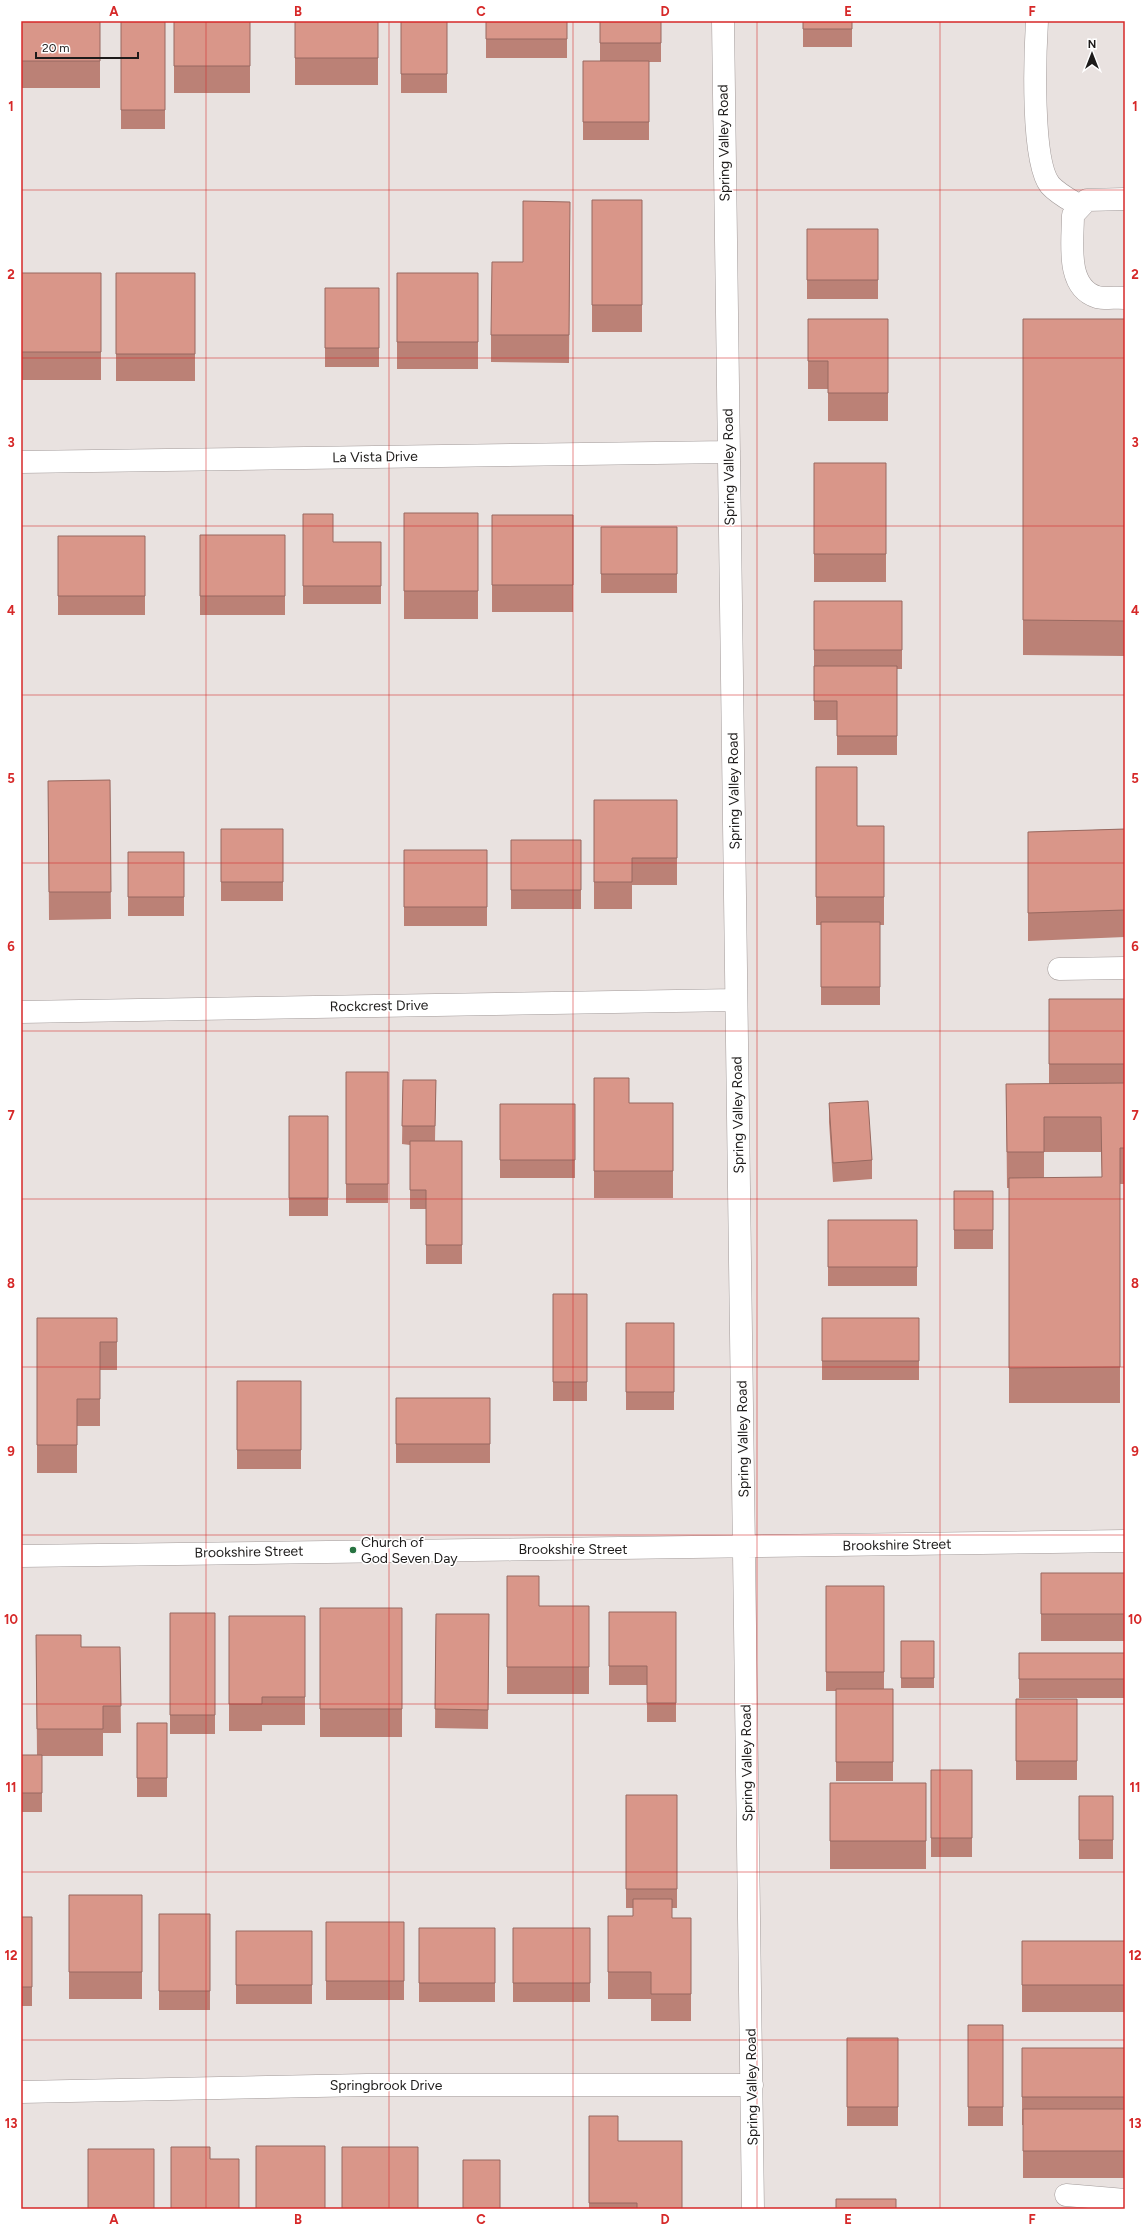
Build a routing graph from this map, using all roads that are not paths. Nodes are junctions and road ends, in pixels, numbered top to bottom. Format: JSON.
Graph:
{"nodes":[{"id":1,"x":723,"y":21,"type":"edge"},
{"id":2,"x":1037,"y":21,"type":"edge"},
{"id":3,"x":1125,"y":199,"type":"edge"},
{"id":4,"x":1080,"y":206,"type":"junction"},
{"id":5,"x":1125,"y":298,"type":"edge"},
{"id":6,"x":729,"y":452,"type":"junction"},
{"id":7,"x":21,"y":462,"type":"edge"},
{"id":8,"x":1125,"y":968,"type":"edge"},
{"id":9,"x":1059,"y":969,"type":"dead end"},
{"id":10,"x":736,"y":1000,"type":"junction"},
{"id":11,"x":21,"y":1012,"type":"edge"},
{"id":12,"x":1125,"y":1541,"type":"edge"},
{"id":13,"x":744,"y":1548,"type":"junction"},
{"id":14,"x":21,"y":1556,"type":"edge"},
{"id":15,"x":752,"y":2085,"type":"junction"},
{"id":16,"x":21,"y":2092,"type":"edge"},
{"id":17,"x":1066,"y":2195,"type":"dead end"},
{"id":18,"x":1125,"y":2200,"type":"edge"},
{"id":19,"x":753,"y":2209,"type":"edge"}],
"edges":[{"from":1,"to":6,"type":"street","name":"Spring Valley Road"},
{"from":2,"to":4,"type":"street"},
{"from":3,"to":4,"type":"street"},
{"from":4,"to":5,"type":"street"},
{"from":6,"to":7,"type":"street","name":"La Vista Drive"},
{"from":6,"to":10,"type":"street","name":"Spring Valley Road"},
{"from":8,"to":9,"type":"street"},
{"from":10,"to":11,"type":"street","name":"Rockcrest Drive"},
{"from":10,"to":13,"type":"street","name":"Spring Valley Road"},
{"from":12,"to":13,"type":"street","name":"Brookshire Street"},
{"from":13,"to":14,"type":"street","name":"Brookshire Street"},
{"from":13,"to":15,"type":"street","name":"Spring Valley Road"},
{"from":15,"to":16,"type":"street","name":"Springbrook Drive"},
{"from":15,"to":19,"type":"street","name":"Spring Valley Road"},
{"from":17,"to":18,"type":"street"}]}
